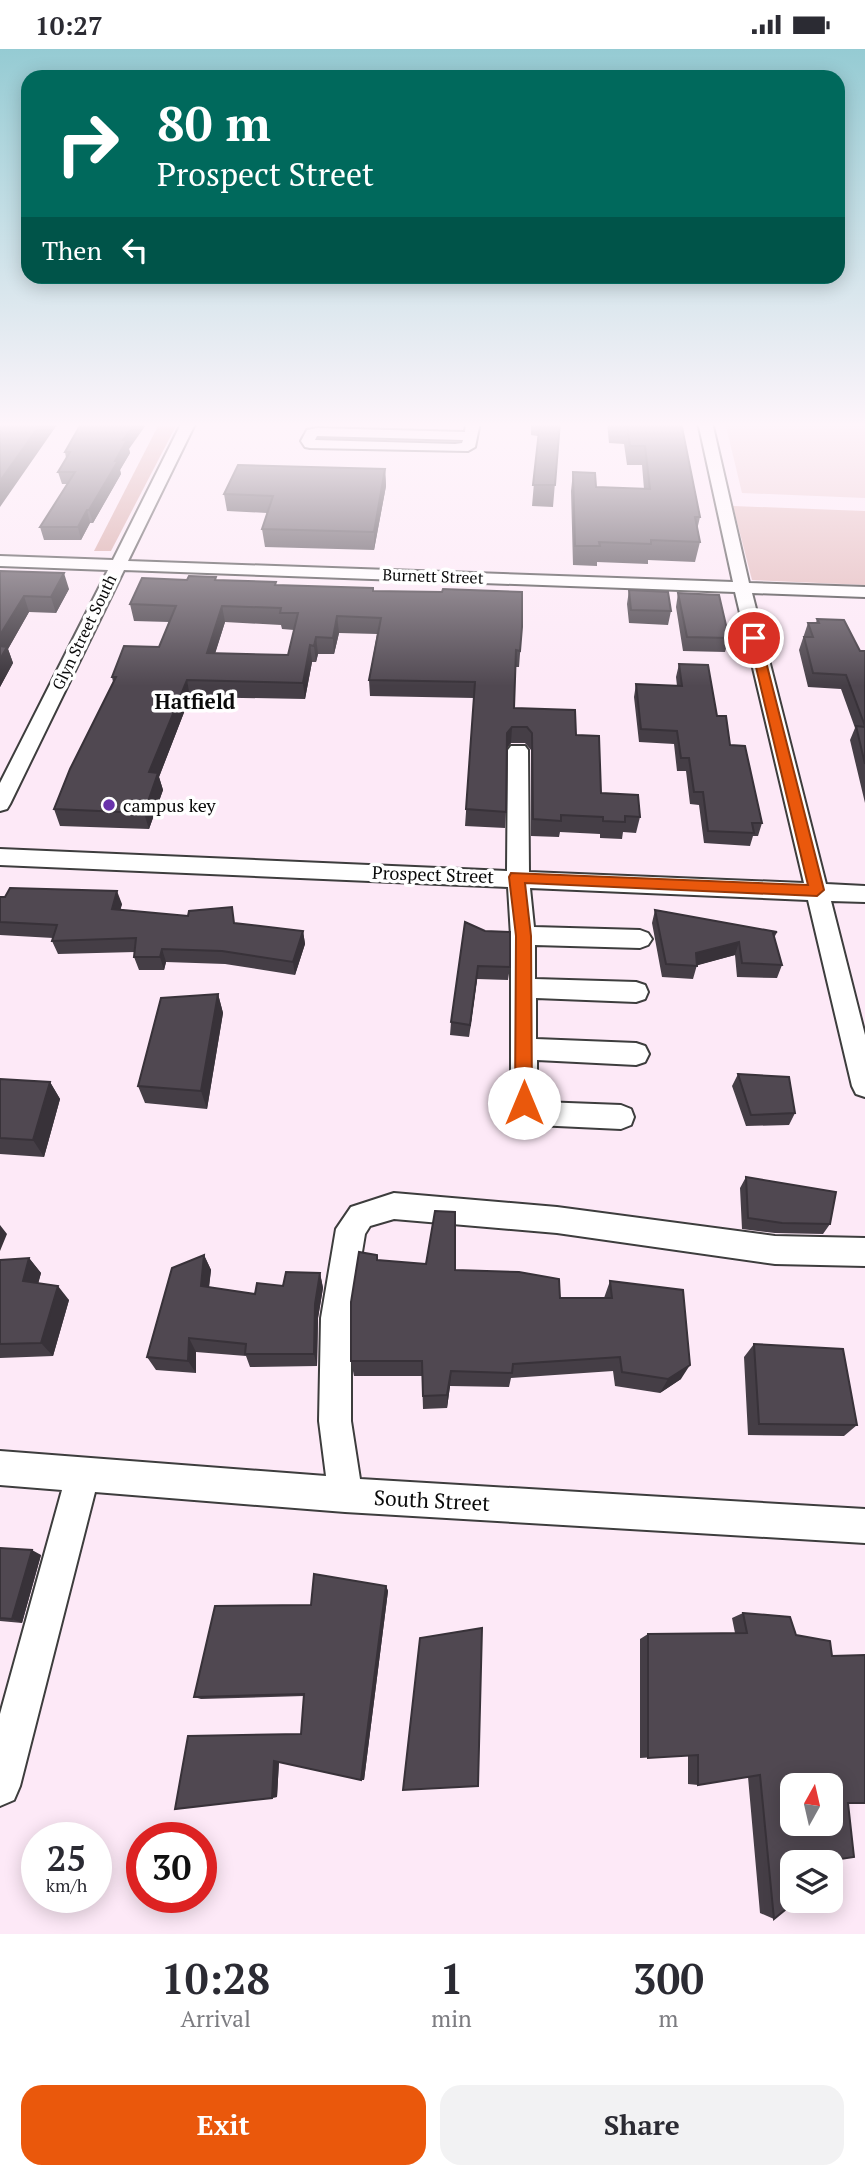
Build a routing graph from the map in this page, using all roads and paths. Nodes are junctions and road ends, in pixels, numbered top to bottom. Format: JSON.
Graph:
{"nodes":[{"id":1,"x":145,"y":510,"type":"edge"},
{"id":2,"x":725,"y":510,"type":"edge"},
{"id":3,"x":0,"y":561,"type":"edge"},
{"id":4,"x":117,"y":565,"type":"junction"},
{"id":5,"x":742,"y":587,"type":"junction"},
{"id":6,"x":865,"y":592,"type":"edge"},
{"id":7,"x":518,"y":750,"type":"dead end"},
{"id":8,"x":0,"y":804,"type":"edge"},
{"id":9,"x":0,"y":857,"type":"edge"},
{"id":10,"x":517,"y":877,"type":"junction"},
{"id":11,"x":817,"y":890,"type":"junction"},
{"id":12,"x":865,"y":894,"type":"edge"},
{"id":13,"x":523,"y":936,"type":"junction"},
{"id":14,"x":640,"y":939,"type":"dead end"},
{"id":15,"x":522,"y":988,"type":"junction"},
{"id":16,"x":636,"y":992,"type":"dead end"},
{"id":17,"x":523,"y":1049,"type":"junction"},
{"id":18,"x":636,"y":1054,"type":"dead end"},
{"id":19,"x":865,"y":1086,"type":"edge"},
{"id":20,"x":621,"y":1117,"type":"dead end"},
{"id":21,"x":865,"y":1252,"type":"edge"},
{"id":22,"x":0,"y":1468,"type":"edge"},
{"id":23,"x":83,"y":1475,"type":"junction"},
{"id":24,"x":345,"y":1495,"type":"junction"},
{"id":25,"x":865,"y":1526,"type":"edge"},
{"id":26,"x":0,"y":1786,"type":"edge"}],
"edges":[{"from":1,"to":4,"type":"street","name":"Glyn Street South"},
{"from":2,"to":5,"type":"street"},
{"from":3,"to":4,"type":"street","name":"Burnett Street"},
{"from":4,"to":5,"type":"street","name":"Burnett Street"},
{"from":4,"to":8,"type":"street","name":"Glyn Street South"},
{"from":5,"to":6,"type":"street","name":"Burnett Street"},
{"from":5,"to":11,"type":"street"},
{"from":7,"to":10,"type":"street"},
{"from":9,"to":10,"type":"street","name":"Prospect Street"},
{"from":10,"to":11,"type":"street","name":"Prospect Street"},
{"from":10,"to":13,"type":"street"},
{"from":11,"to":12,"type":"street","name":"Prospect Street"},
{"from":11,"to":19,"type":"street"},
{"from":13,"to":14,"type":"street"},
{"from":13,"to":15,"type":"street"},
{"from":15,"to":16,"type":"street"},
{"from":15,"to":17,"type":"street"},
{"from":17,"to":18,"type":"street"},
{"from":17,"to":20,"type":"street"},
{"from":21,"to":24,"type":"street"},
{"from":22,"to":23,"type":"street","name":"South Street"},
{"from":23,"to":24,"type":"street","name":"South Street"},
{"from":23,"to":26,"type":"street"},
{"from":24,"to":25,"type":"street","name":"South Street"}]}
